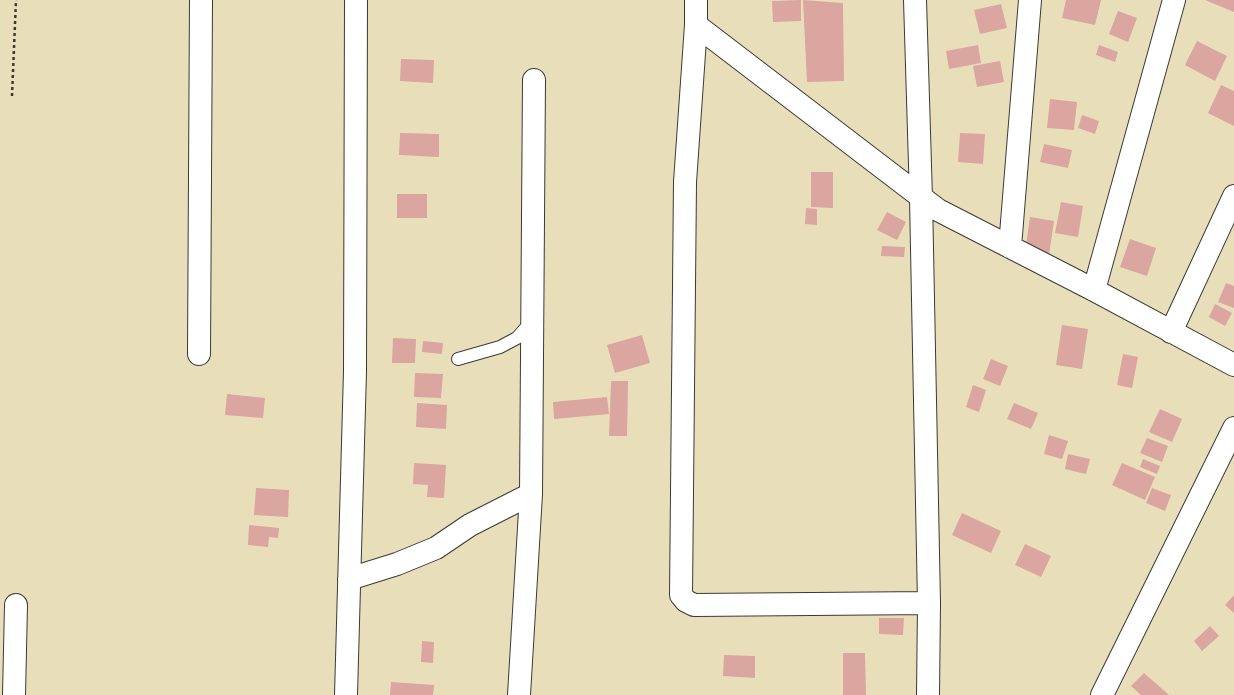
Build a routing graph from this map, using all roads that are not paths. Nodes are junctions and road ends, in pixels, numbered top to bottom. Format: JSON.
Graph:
{"nodes":[{"id":1,"x":201,"y":0,"type":"edge"},
{"id":2,"x":356,"y":0,"type":"edge"},
{"id":3,"x":696,"y":0,"type":"edge"},
{"id":4,"x":915,"y":0,"type":"edge"},
{"id":5,"x":1030,"y":0,"type":"edge"},
{"id":6,"x":1174,"y":0,"type":"edge"},
{"id":7,"x":696,"y":25,"type":"junction"},
{"id":8,"x":534,"y":80,"type":"dead end"},
{"id":9,"x":1234,"y":196,"type":"edge"},
{"id":10,"x":921,"y":198,"type":"junction"},
{"id":11,"x":1010,"y":247,"type":"junction"},
{"id":12,"x":1094,"y":290,"type":"junction"},
{"id":13,"x":532,"y":322,"type":"junction"},
{"id":14,"x":1171,"y":332,"type":"junction"},
{"id":15,"x":199,"y":354,"type":"dead end"},
{"id":16,"x":458,"y":359,"type":"dead end"},
{"id":17,"x":1234,"y":365,"type":"edge"},
{"id":18,"x":1234,"y":428,"type":"edge"},
{"id":19,"x":531,"y":494,"type":"junction"},
{"id":20,"x":349,"y":579,"type":"junction"},
{"id":21,"x":929,"y":603,"type":"junction"},
{"id":22,"x":16,"y":605,"type":"dead end"},
{"id":23,"x":14,"y":695,"type":"edge"},
{"id":24,"x":346,"y":695,"type":"edge"},
{"id":25,"x":519,"y":695,"type":"edge"},
{"id":26,"x":928,"y":695,"type":"edge"},
{"id":27,"x":1102,"y":695,"type":"edge"}],
"edges":[{"from":1,"to":15,"type":"street"},
{"from":2,"to":20,"type":"street"},
{"from":3,"to":7,"type":"street"},
{"from":4,"to":10,"type":"street"},
{"from":5,"to":11,"type":"street"},
{"from":6,"to":12,"type":"street"},
{"from":7,"to":10,"type":"street"},
{"from":7,"to":21,"type":"street"},
{"from":8,"to":13,"type":"street"},
{"from":9,"to":14,"type":"street"},
{"from":10,"to":11,"type":"street"},
{"from":10,"to":21,"type":"street"},
{"from":11,"to":12,"type":"street"},
{"from":12,"to":14,"type":"street"},
{"from":13,"to":16,"type":"lane"},
{"from":13,"to":19,"type":"street"},
{"from":14,"to":17,"type":"street"},
{"from":18,"to":27,"type":"street"},
{"from":19,"to":20,"type":"street"},
{"from":19,"to":25,"type":"street"},
{"from":20,"to":24,"type":"street"},
{"from":21,"to":26,"type":"street"},
{"from":22,"to":23,"type":"street"}]}
